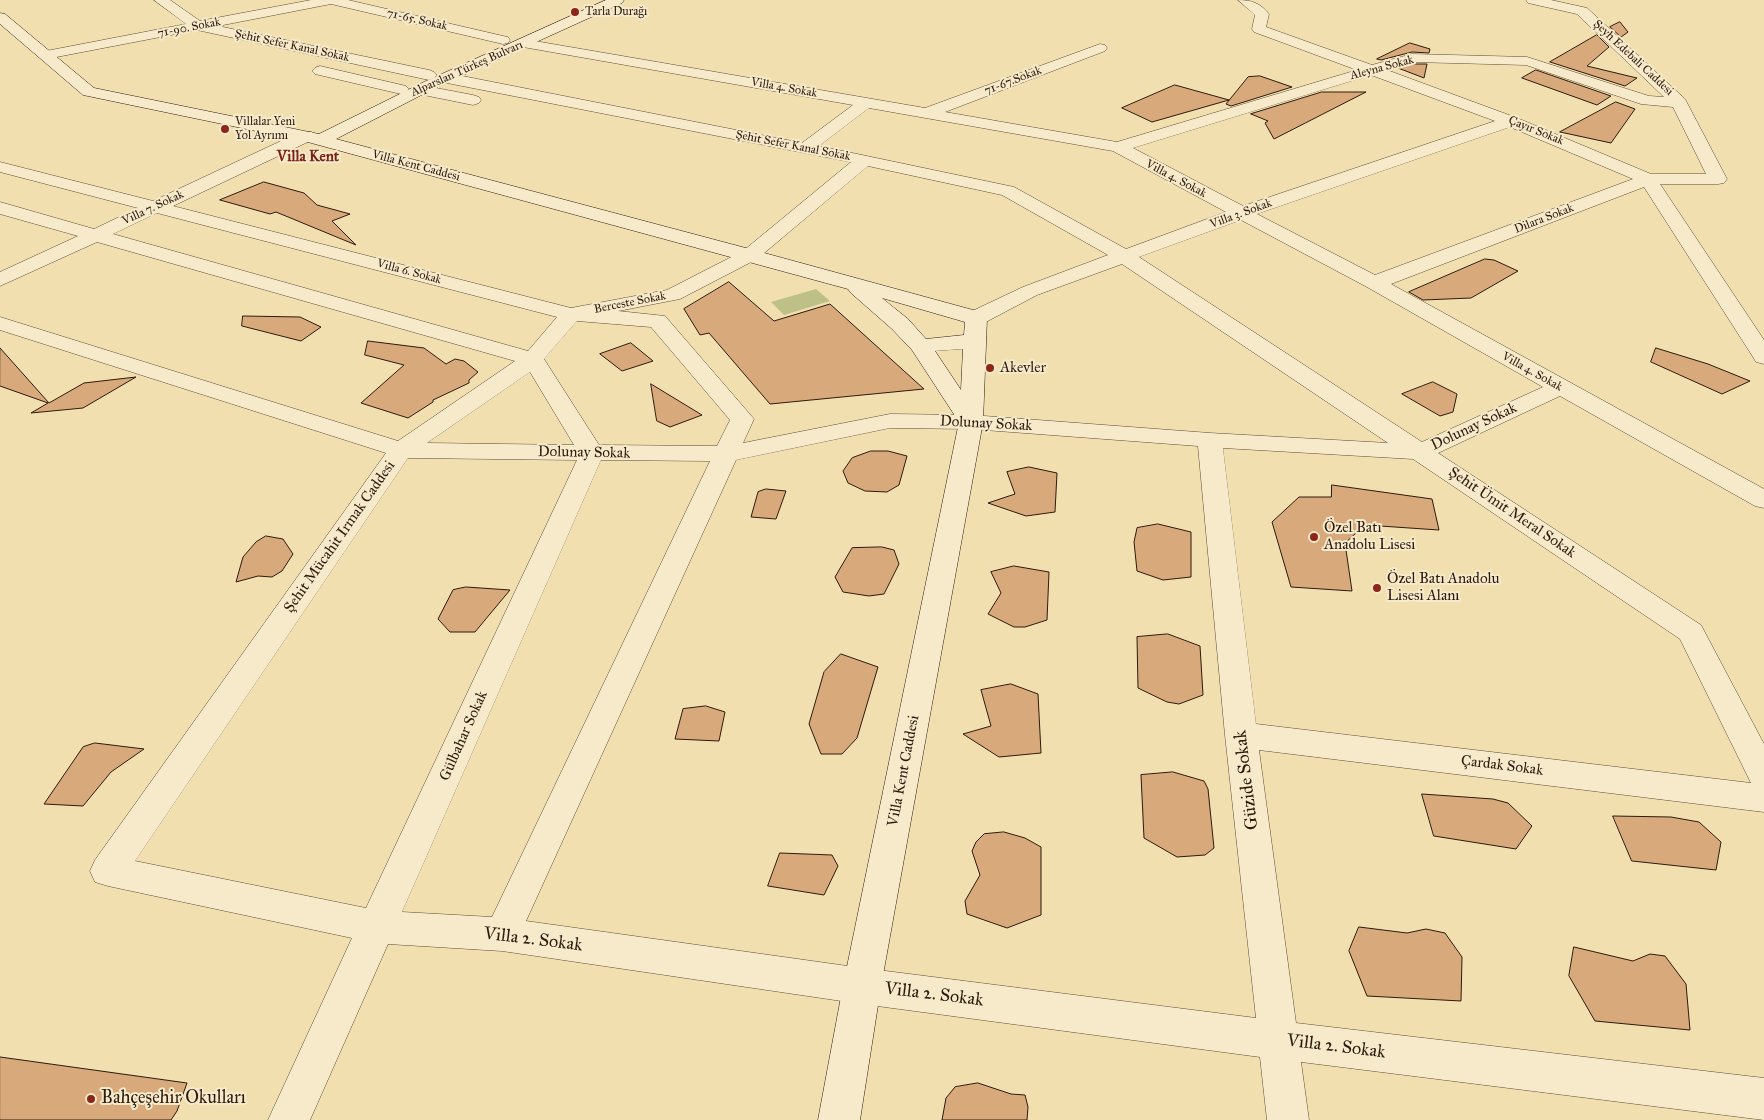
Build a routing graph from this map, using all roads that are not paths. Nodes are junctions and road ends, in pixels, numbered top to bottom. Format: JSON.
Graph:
{"nodes":[{"id":1,"x":161,"y":0,"type":"edge"},
{"id":2,"x":332,"y":0,"type":"edge"},
{"id":3,"x":587,"y":0,"type":"edge"},
{"id":4,"x":617,"y":0,"type":"edge"},
{"id":5,"x":1533,"y":0,"type":"edge"},
{"id":6,"x":1251,"y":1,"type":"edge"},
{"id":7,"x":0,"y":16,"type":"edge"},
{"id":8,"x":194,"y":32,"type":"junction"},
{"id":9,"x":504,"y":40,"type":"junction"},
{"id":10,"x":523,"y":43,"type":"junction"},
{"id":11,"x":1100,"y":48,"type":"dead end"},
{"id":12,"x":46,"y":55,"type":"junction"},
{"id":13,"x":305,"y":68,"type":"dead end"},
{"id":14,"x":1370,"y":71,"type":"junction"},
{"id":15,"x":429,"y":74,"type":"junction"},
{"id":16,"x":447,"y":78,"type":"junction"},
{"id":17,"x":401,"y":89,"type":"junction"},
{"id":18,"x":420,"y":90,"type":"junction"},
{"id":19,"x":1679,"y":102,"type":"junction"},
{"id":20,"x":866,"y":103,"type":"junction"},
{"id":21,"x":488,"y":104,"type":"dead end"},
{"id":22,"x":927,"y":113,"type":"junction"},
{"id":23,"x":1511,"y":121,"type":"junction"},
{"id":24,"x":305,"y":137,"type":"junction"},
{"id":25,"x":1118,"y":147,"type":"junction"},
{"id":26,"x":804,"y":149,"type":"junction"},
{"id":27,"x":865,"y":160,"type":"junction"},
{"id":28,"x":0,"y":167,"type":"edge"},
{"id":29,"x":1648,"y":179,"type":"junction"},
{"id":30,"x":1718,"y":179,"type":"joint"},
{"id":31,"x":157,"y":206,"type":"junction"},
{"id":32,"x":0,"y":208,"type":"edge"},
{"id":33,"x":1241,"y":213,"type":"junction"},
{"id":34,"x":95,"y":235,"type":"junction"},
{"id":35,"x":750,"y":254,"type":"junction"},
{"id":36,"x":1124,"y":256,"type":"junction"},
{"id":37,"x":0,"y":280,"type":"edge"},
{"id":38,"x":852,"y":283,"type":"junction"},
{"id":39,"x":1374,"y":284,"type":"junction"},
{"id":40,"x":930,"y":305,"type":"junction"},
{"id":41,"x":571,"y":314,"type":"junction"},
{"id":42,"x":976,"y":318,"type":"junction"},
{"id":43,"x":0,"y":323,"type":"edge"},
{"id":44,"x":900,"y":324,"type":"junction"},
{"id":45,"x":975,"y":341,"type":"junction"},
{"id":46,"x":920,"y":346,"type":"junction"},
{"id":47,"x":1764,"y":357,"type":"edge"},
{"id":48,"x":533,"y":359,"type":"junction"},
{"id":49,"x":1559,"y":388,"type":"junction"},
{"id":50,"x":971,"y":422,"type":"junction"},
{"id":51,"x":1210,"y":440,"type":"junction"},
{"id":52,"x":400,"y":450,"type":"junction"},
{"id":53,"x":1420,"y":452,"type":"junction"},
{"id":54,"x":592,"y":453,"type":"junction"},
{"id":55,"x":726,"y":454,"type":"junction"},
{"id":56,"x":1764,"y":500,"type":"edge"},
{"id":57,"x":1241,"y":735,"type":"junction"},
{"id":58,"x":1764,"y":776,"type":"edge"},
{"id":59,"x":1764,"y":798,"type":"edge"},
{"id":60,"x":108,"y":871,"type":"joint"},
{"id":61,"x":377,"y":927,"type":"junction"},
{"id":62,"x":502,"y":934,"type":"junction"},
{"id":63,"x":862,"y":986,"type":"junction"},
{"id":64,"x":1279,"y":1040,"type":"junction"},
{"id":65,"x":1764,"y":1099,"type":"edge"},
{"id":66,"x":289,"y":1120,"type":"edge"},
{"id":67,"x":839,"y":1120,"type":"edge"},
{"id":68,"x":1288,"y":1120,"type":"edge"}],
"edges":[{"from":1,"to":8,"type":"street","name":"Şehit Sefer Kanal Sokak"},
{"from":2,"to":8,"type":"street","name":"71-90. Sokak"},
{"from":2,"to":9,"type":"street","name":"71-65. Sokak"},
{"from":3,"to":9,"type":"street","name":"Alparslan Türkeş Bulvarı"},
{"from":4,"to":10,"type":"street","name":"Alparslan Türkeş Bulvarı"},
{"from":5,"to":19,"type":"street","name":"Şeyh Edebali Caddesi"},
{"from":6,"to":14,"type":"street","name":"Çayır Sokak"},
{"from":7,"to":12,"type":"street","name":"Villa Kent Caddesi"},
{"from":8,"to":12,"type":"street","name":"71-90. Sokak"},
{"from":8,"to":15,"type":"street","name":"Şehit Sefer Kanal Sokak"},
{"from":9,"to":15,"type":"street","name":"Alparslan Türkeş Bulvarı"},
{"from":10,"to":16,"type":"street","name":"Alparslan Türkeş Bulvarı"},
{"from":10,"to":20,"type":"street","name":"Villa 4. Sokak"},
{"from":11,"to":22,"type":"street","name":"71-67.Sokak"},
{"from":12,"to":24,"type":"street","name":"Villa Kent Caddesi"},
{"from":13,"to":17,"type":"street","name":"Şehit Sefer Kanal Sokak"},
{"from":14,"to":19,"type":"street","name":"Aleyna Sokak"},
{"from":14,"to":23,"type":"street","name":"Çayır Sokak"},
{"from":14,"to":25,"type":"street","name":"Aleyna Sokak"},
{"from":15,"to":17,"type":"street","name":"Alparslan Türkeş Bulvarı"},
{"from":16,"to":18,"type":"street","name":"Alparslan Türkeş Bulvarı"},
{"from":16,"to":26,"type":"street","name":"Şehit Sefer Kanal Sokak"},
{"from":17,"to":24,"type":"street","name":"Alparslan Türkeş Bulvarı"},
{"from":18,"to":21,"type":"street"},
{"from":18,"to":24,"type":"street","name":"Alparslan Türkeş Bulvarı"},
{"from":19,"to":30,"type":"street","name":"Şeyh Edebali Caddesi"},
{"from":20,"to":22,"type":"street","name":"Villa 4. Sokak"},
{"from":20,"to":26,"type":"street"},
{"from":22,"to":25,"type":"street","name":"Villa 4. Sokak"},
{"from":23,"to":29,"type":"street","name":"Çayır Sokak"},
{"from":23,"to":33,"type":"street","name":"Villa 3. Sokak"},
{"from":24,"to":31,"type":"street","name":"Villa 7. Sokak"},
{"from":24,"to":35,"type":"street","name":"Villa Kent Caddesi"},
{"from":25,"to":33,"type":"street","name":"Villa 4. Sokak"},
{"from":26,"to":27,"type":"street","name":"Şehit Sefer Kanal Sokak"},
{"from":27,"to":35,"type":"street","name":"Berceste Sokak"},
{"from":27,"to":36,"type":"street","name":"Şehit Sefer Kanal Sokak"},
{"from":28,"to":31,"type":"street","name":"Villa 6. Sokak"},
{"from":29,"to":30,"type":"street","name":"Dilara Sokak"},
{"from":29,"to":39,"type":"street","name":"Dilara Sokak"},
{"from":29,"to":47,"type":"street"},
{"from":31,"to":34,"type":"street","name":"Villa 7. Sokak"},
{"from":31,"to":41,"type":"street","name":"Villa 6. Sokak"},
{"from":32,"to":34,"type":"street"},
{"from":33,"to":36,"type":"street","name":"Villa 3. Sokak"},
{"from":33,"to":39,"type":"street","name":"Villa 4. Sokak"},
{"from":34,"to":37,"type":"street","name":"Villa 7. Sokak"},
{"from":34,"to":48,"type":"street"},
{"from":35,"to":38,"type":"street","name":"Villa Kent Caddesi"},
{"from":35,"to":41,"type":"street","name":"Berceste Sokak"},
{"from":36,"to":42,"type":"street","name":"Villa 3. Sokak"},
{"from":36,"to":53,"type":"street","name":"Şehit Ümit Meral Sokak"},
{"from":38,"to":40,"type":"street","name":"Villa Kent Caddesi"},
{"from":38,"to":44,"type":"street","name":"Villa Kent Caddesi"},
{"from":39,"to":49,"type":"street","name":"Villa 4. Sokak"},
{"from":40,"to":42,"type":"street","name":"Villa Kent Caddesi"},
{"from":40,"to":44,"type":"street"},
{"from":41,"to":48,"type":"street"},
{"from":41,"to":55,"type":"street","name":"Villa 6. Sokak"},
{"from":42,"to":45,"type":"street","name":"Villa Kent Caddesi"},
{"from":43,"to":52,"type":"street","name":"Şehit Mücahit Irmak Caddesi"},
{"from":44,"to":46,"type":"street","name":"Villa Kent Caddesi"},
{"from":45,"to":46,"type":"street"},
{"from":45,"to":50,"type":"street","name":"Villa Kent Caddesi"},
{"from":46,"to":50,"type":"street","name":"Villa Kent Caddesi"},
{"from":48,"to":52,"type":"street"},
{"from":48,"to":54,"type":"street"},
{"from":49,"to":53,"type":"street","name":"Dolunay Sokak"},
{"from":49,"to":56,"type":"street","name":"Villa 4. Sokak"},
{"from":50,"to":51,"type":"street","name":"Dolunay Sokak"},
{"from":50,"to":55,"type":"street","name":"Dolunay Sokak"},
{"from":50,"to":63,"type":"street","name":"Villa Kent Caddesi"},
{"from":51,"to":53,"type":"street","name":"Dolunay Sokak"},
{"from":51,"to":57,"type":"street","name":"Güzide Sokak"},
{"from":52,"to":54,"type":"street","name":"Dolunay Sokak"},
{"from":52,"to":60,"type":"street","name":"Şehit Mücahit Irmak Caddesi"},
{"from":53,"to":58,"type":"street","name":"Şehit Ümit Meral Sokak"},
{"from":54,"to":55,"type":"street","name":"Dolunay Sokak"},
{"from":54,"to":61,"type":"street","name":"Gülbahar Sokak"},
{"from":55,"to":62,"type":"street"},
{"from":57,"to":59,"type":"street","name":"Çardak Sokak"},
{"from":57,"to":64,"type":"street","name":"Güzide Sokak"},
{"from":60,"to":61,"type":"street","name":"Villa 2. Sokak"},
{"from":61,"to":62,"type":"street","name":"Villa 2. Sokak"},
{"from":61,"to":66,"type":"street","name":"Gülbahar Sokak"},
{"from":62,"to":63,"type":"street","name":"Villa 2. Sokak"},
{"from":63,"to":64,"type":"street","name":"Villa 2. Sokak"},
{"from":63,"to":67,"type":"street","name":"Villa Kent Caddesi"},
{"from":64,"to":65,"type":"street","name":"Villa 2. Sokak"},
{"from":64,"to":68,"type":"street","name":"Güzide Sokak"}]}
